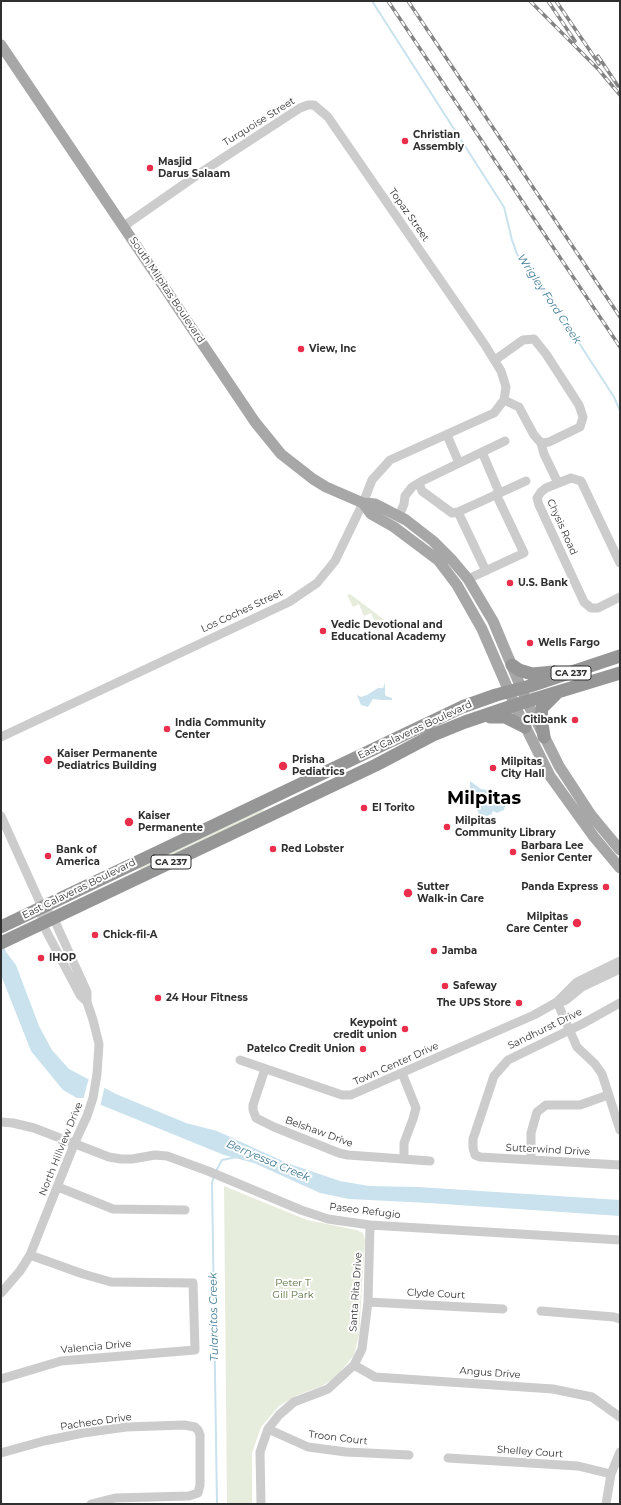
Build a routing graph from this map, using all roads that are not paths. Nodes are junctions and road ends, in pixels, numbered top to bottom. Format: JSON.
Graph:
{"nodes":[{"id":1,"x":1,"y":45,"type":"edge"},
{"id":2,"x":308,"y":105,"type":"joint"},
{"id":3,"x":124,"y":226,"type":"junction"},
{"id":4,"x":495,"y":360,"type":"junction"},
{"id":5,"x":504,"y":400,"type":"junction"},
{"id":6,"x":447,"y":435,"type":"junction"},
{"id":7,"x":505,"y":441,"type":"dead end"},
{"id":8,"x":542,"y":443,"type":"junction"},
{"id":9,"x":482,"y":452,"type":"junction"},
{"id":10,"x":459,"y":464,"type":"junction"},
{"id":11,"x":526,"y":481,"type":"dead end"},
{"id":12,"x":419,"y":483,"type":"junction"},
{"id":13,"x":558,"y":483,"type":"junction"},
{"id":14,"x":498,"y":493,"type":"junction"},
{"id":15,"x":363,"y":503,"type":"junction"},
{"id":16,"x":458,"y":512,"type":"junction"},
{"id":17,"x":399,"y":516,"type":"junction"},
{"id":18,"x":617,"y":548,"type":"edge"},
{"id":19,"x":620,"y":563,"type":"edge"},
{"id":20,"x":486,"y":571,"type":"junction"},
{"id":21,"x":468,"y":579,"type":"junction"},
{"id":22,"x":620,"y":597,"type":"edge"},
{"id":23,"x":620,"y":656,"type":"edge"},
{"id":24,"x":512,"y":665,"type":"junction"},
{"id":25,"x":585,"y":668,"type":"junction"},
{"id":26,"x":620,"y":673,"type":"edge"},
{"id":27,"x":515,"y":690,"type":"junction"},
{"id":28,"x":557,"y":693,"type":"junction"},
{"id":29,"x":521,"y":704,"type":"junction"},
{"id":30,"x":465,"y":722,"type":"junction"},
{"id":31,"x":525,"y":727,"type":"junction"},
{"id":32,"x":1,"y":737,"type":"edge"},
{"id":33,"x":544,"y":737,"type":"junction"},
{"id":34,"x":1,"y":816,"type":"edge"},
{"id":35,"x":620,"y":850,"type":"edge"},
{"id":36,"x":620,"y":868,"type":"edge"},
{"id":37,"x":42,"y":908,"type":"junction"},
{"id":38,"x":48,"y":920,"type":"junction"},
{"id":39,"x":1,"y":927,"type":"edge"},
{"id":40,"x":3,"y":942,"type":"edge"},
{"id":41,"x":620,"y":961,"type":"edge"},
{"id":42,"x":620,"y":969,"type":"edge"},
{"id":43,"x":556,"y":1002,"type":"junction"},
{"id":44,"x":620,"y":1003,"type":"edge"},
{"id":45,"x":568,"y":1030,"type":"junction"},
{"id":46,"x":240,"y":1060,"type":"dead end"},
{"id":47,"x":265,"y":1069,"type":"junction"},
{"id":48,"x":402,"y":1073,"type":"junction"},
{"id":49,"x":608,"y":1095,"type":"junction"},
{"id":50,"x":1,"y":1122,"type":"edge"},
{"id":51,"x":620,"y":1130,"type":"edge"},
{"id":52,"x":75,"y":1142,"type":"junction"},
{"id":53,"x":475,"y":1155,"type":"joint"},
{"id":54,"x":404,"y":1159,"type":"junction"},
{"id":55,"x":531,"y":1160,"type":"junction"},
{"id":56,"x":430,"y":1161,"type":"dead end"},
{"id":57,"x":620,"y":1165,"type":"edge"},
{"id":58,"x":58,"y":1187,"type":"junction"},
{"id":59,"x":185,"y":1210,"type":"dead end"},
{"id":60,"x":370,"y":1225,"type":"junction"},
{"id":61,"x":620,"y":1240,"type":"edge"},
{"id":62,"x":30,"y":1255,"type":"junction"},
{"id":63,"x":1,"y":1293,"type":"edge"},
{"id":64,"x":368,"y":1302,"type":"junction"},
{"id":65,"x":503,"y":1309,"type":"dead end"},
{"id":66,"x":541,"y":1311,"type":"dead end"},
{"id":67,"x":620,"y":1319,"type":"edge"},
{"id":68,"x":354,"y":1365,"type":"junction"},
{"id":69,"x":1,"y":1379,"type":"edge"},
{"id":70,"x":620,"y":1417,"type":"edge"},
{"id":71,"x":268,"y":1429,"type":"junction"},
{"id":72,"x":620,"y":1452,"type":"edge"},
{"id":73,"x":1,"y":1453,"type":"edge"},
{"id":74,"x":409,"y":1455,"type":"dead end"},
{"id":75,"x":448,"y":1458,"type":"dead end"},
{"id":76,"x":611,"y":1474,"type":"junction"},
{"id":77,"x":91,"y":1504,"type":"edge"},
{"id":78,"x":260,"y":1504,"type":"edge"},
{"id":79,"x":606,"y":1504,"type":"edge"}],
"edges":[{"from":1,"to":3,"type":"main road","name":"South Milpitas Boulevard"},
{"from":2,"to":3,"type":"street","name":"Turquoise Street"},
{"from":2,"to":4,"type":"street","name":"Topaz Street"},
{"from":3,"to":15,"type":"main road","name":"South Milpitas Boulevard"},
{"from":4,"to":5,"type":"street"},
{"from":4,"to":8,"type":"street"},
{"from":5,"to":6,"type":"street","name":"Los Coches Street"},
{"from":5,"to":8,"type":"street","name":"Chysis Road"},
{"from":6,"to":10,"type":"street"},
{"from":6,"to":15,"type":"street","name":"Los Coches Street"},
{"from":7,"to":9,"type":"street"},
{"from":8,"to":13,"type":"street","name":"Chysis Road"},
{"from":9,"to":10,"type":"street"},
{"from":9,"to":14,"type":"street"},
{"from":10,"to":12,"type":"street"},
{"from":11,"to":14,"type":"street"},
{"from":12,"to":16,"type":"street"},
{"from":12,"to":17,"type":"street"},
{"from":13,"to":18,"type":"street"},
{"from":13,"to":22,"type":"street","name":"Chysis Road"},
{"from":14,"to":16,"type":"street"},
{"from":14,"to":20,"type":"street"},
{"from":15,"to":17,"type":"main road","name":"South Milpitas Boulevard"},
{"from":15,"to":27,"type":"main road","name":"South Milpitas Boulevard"},
{"from":15,"to":32,"type":"street","name":"Los Coches Street"},
{"from":16,"to":20,"type":"street"},
{"from":17,"to":21,"type":"main road","name":"South Milpitas Boulevard"},
{"from":18,"to":19,"type":"street"},
{"from":20,"to":21,"type":"street"},
{"from":21,"to":24,"type":"main road","name":"South Milpitas Boulevard"},
{"from":23,"to":25,"type":"highway","name":"East Calaveras Boulevard","number":"CA 237"},
{"from":24,"to":25,"type":"highway"},
{"from":24,"to":27,"type":"main road","name":"South Milpitas Boulevard"},
{"from":25,"to":27,"type":"highway","name":"East Calaveras Boulevard","number":"CA 237"},
{"from":26,"to":28,"type":"highway","name":"East Calaveras Boulevard","number":"CA 237"},
{"from":27,"to":29,"type":"main road","name":"South Milpitas Boulevard"},
{"from":27,"to":37,"type":"highway","name":"East Calaveras Boulevard","number":"CA 237"},
{"from":28,"to":29,"type":"highway","name":"East Calaveras Boulevard","number":"CA 237"},
{"from":28,"to":33,"type":"highway"},
{"from":29,"to":30,"type":"highway","name":"East Calaveras Boulevard","number":"CA 237"},
{"from":29,"to":31,"type":"main road"},
{"from":29,"to":33,"type":"main road"},
{"from":30,"to":31,"type":"highway"},
{"from":30,"to":38,"type":"highway","name":"East Calaveras Boulevard","number":"CA 237"},
{"from":31,"to":36,"type":"main road"},
{"from":33,"to":35,"type":"main road"},
{"from":34,"to":37,"type":"street"},
{"from":37,"to":38,"type":"street","name":"North Hillview Drive"},
{"from":37,"to":39,"type":"highway","name":"East Calaveras Boulevard","number":"CA 237"},
{"from":38,"to":40,"type":"highway","name":"East Calaveras Boulevard","number":"CA 237"},
{"from":38,"to":52,"type":"street","name":"North Hillview Drive"},
{"from":41,"to":43,"type":"street","name":"Town Center Drive"},
{"from":42,"to":43,"type":"street","name":"Town Center Drive"},
{"from":43,"to":45,"type":"street"},
{"from":43,"to":48,"type":"street","name":"Town Center Drive"},
{"from":44,"to":45,"type":"street","name":"Sandhurst Drive"},
{"from":45,"to":49,"type":"street"},
{"from":45,"to":53,"type":"street","name":"Sandhurst Drive"},
{"from":46,"to":47,"type":"street","name":"Town Center Drive"},
{"from":47,"to":48,"type":"street","name":"Town Center Drive"},
{"from":47,"to":54,"type":"street","name":"Belshaw Drive"},
{"from":48,"to":54,"type":"street"},
{"from":49,"to":51,"type":"street"},
{"from":49,"to":55,"type":"street"},
{"from":50,"to":52,"type":"street","name":"Paseo Refugio"},
{"from":52,"to":58,"type":"street","name":"North Hillview Drive"},
{"from":52,"to":60,"type":"street","name":"Paseo Refugio"},
{"from":53,"to":55,"type":"street","name":"Sutterwind Drive"},
{"from":54,"to":56,"type":"street","name":"Belshaw Drive"},
{"from":55,"to":57,"type":"street","name":"Sutterwind Drive"},
{"from":58,"to":59,"type":"street"},
{"from":58,"to":62,"type":"street","name":"North Hillview Drive"},
{"from":60,"to":61,"type":"street","name":"Paseo Refugio"},
{"from":60,"to":64,"type":"street","name":"Santa Rita Drive"},
{"from":62,"to":63,"type":"street","name":"North Hillview Drive"},
{"from":62,"to":69,"type":"street","name":"Valencia Drive"},
{"from":64,"to":65,"type":"street","name":"Clyde Court"},
{"from":64,"to":68,"type":"street","name":"Santa Rita Drive"},
{"from":66,"to":67,"type":"street"},
{"from":68,"to":70,"type":"street","name":"Angus Drive"},
{"from":68,"to":71,"type":"street","name":"Santa Rita Drive"},
{"from":71,"to":74,"type":"street","name":"Troon Court"},
{"from":71,"to":78,"type":"street","name":"Santa Rita Drive"},
{"from":72,"to":76,"type":"street"},
{"from":73,"to":77,"type":"street","name":"Pacheco Drive"},
{"from":75,"to":76,"type":"street","name":"Shelley Court"},
{"from":76,"to":79,"type":"street"}]}
